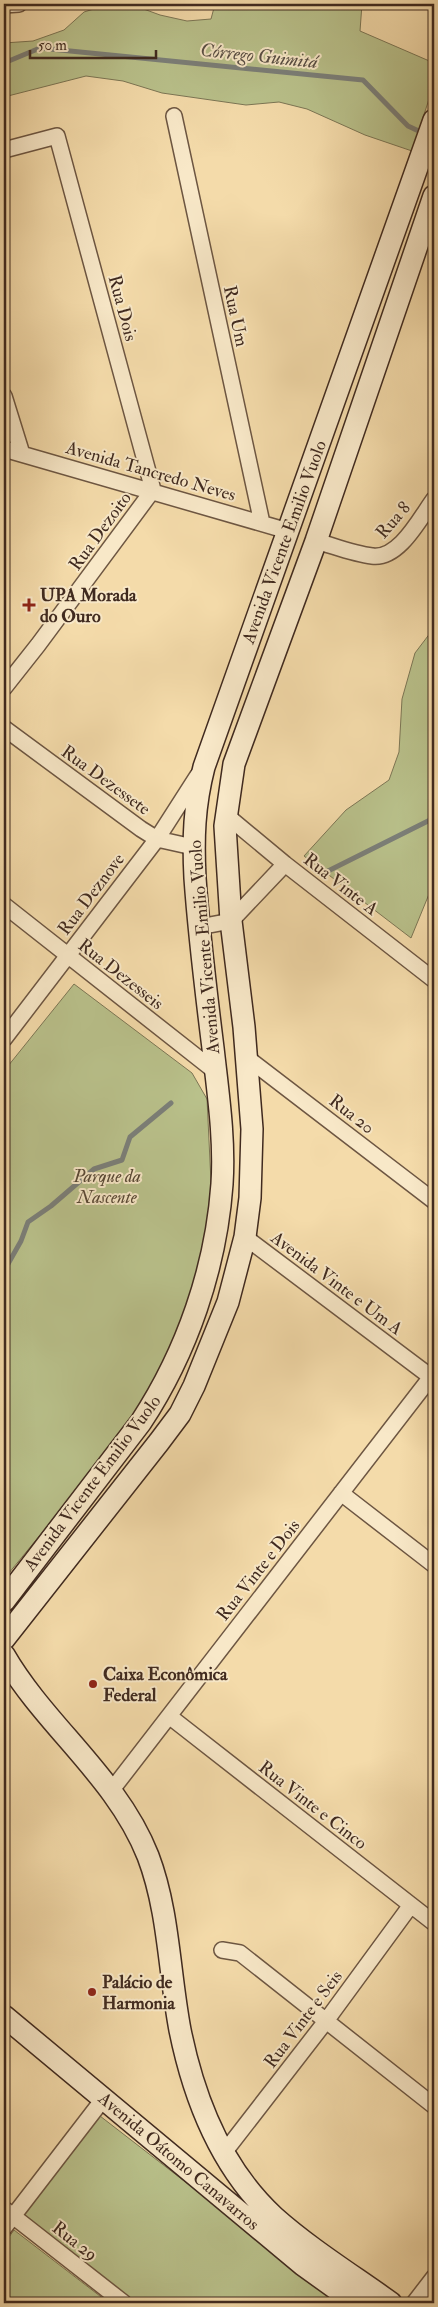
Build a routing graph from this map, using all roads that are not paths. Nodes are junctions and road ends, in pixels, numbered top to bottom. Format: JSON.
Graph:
{"nodes":[{"id":1,"x":19,"y":4,"type":"edge"},
{"id":2,"x":4,"y":5,"type":"edge"},
{"id":3,"x":174,"y":116,"type":"dead end"},
{"id":4,"x":434,"y":120,"type":"edge"},
{"id":5,"x":4,"y":150,"type":"edge"},
{"id":6,"x":434,"y":196,"type":"edge"},
{"id":7,"x":4,"y":396,"type":"edge"},
{"id":8,"x":4,"y":449,"type":"edge"},
{"id":9,"x":22,"y":454,"type":"junction"},
{"id":10,"x":152,"y":490,"type":"junction"},
{"id":11,"x":434,"y":499,"type":"edge"},
{"id":12,"x":262,"y":523,"type":"junction"},
{"id":13,"x":288,"y":531,"type":"junction"},
{"id":14,"x":316,"y":541,"type":"junction"},
{"id":15,"x":4,"y":688,"type":"edge"},
{"id":16,"x":4,"y":728,"type":"edge"},
{"id":17,"x":204,"y":767,"type":"junction"},
{"id":18,"x":226,"y":816,"type":"junction"},
{"id":19,"x":157,"y":839,"type":"junction"},
{"id":20,"x":193,"y":847,"type":"junction"},
{"id":21,"x":285,"y":864,"type":"junction"},
{"id":22,"x":4,"y":905,"type":"edge"},
{"id":23,"x":231,"y":921,"type":"junction"},
{"id":24,"x":199,"y":928,"type":"junction"},
{"id":25,"x":68,"y":956,"type":"junction"},
{"id":26,"x":434,"y":980,"type":"edge"},
{"id":27,"x":4,"y":1039,"type":"edge"},
{"id":28,"x":246,"y":1057,"type":"junction"},
{"id":29,"x":216,"y":1072,"type":"junction"},
{"id":30,"x":434,"y":1201,"type":"edge"},
{"id":31,"x":245,"y":1237,"type":"junction"},
{"id":32,"x":433,"y":1375,"type":"edge"},
{"id":33,"x":341,"y":1493,"type":"junction"},
{"id":34,"x":434,"y":1565,"type":"edge"},
{"id":35,"x":4,"y":1601,"type":"edge"},
{"id":36,"x":4,"y":1639,"type":"edge"},
{"id":37,"x":4,"y":1655,"type":"edge"},
{"id":38,"x":4,"y":1659,"type":"edge"},
{"id":39,"x":4,"y":1665,"type":"edge"},
{"id":40,"x":169,"y":1716,"type":"junction"},
{"id":41,"x":111,"y":1790,"type":"junction"},
{"id":42,"x":411,"y":1905,"type":"junction"},
{"id":43,"x":434,"y":1923,"type":"edge"},
{"id":44,"x":222,"y":1950,"type":"dead end"},
{"id":45,"x":4,"y":2016,"type":"edge"},
{"id":46,"x":326,"y":2021,"type":"junction"},
{"id":47,"x":104,"y":2098,"type":"junction"},
{"id":48,"x":434,"y":2106,"type":"edge"},
{"id":49,"x":223,"y":2154,"type":"junction"},
{"id":50,"x":7,"y":2218,"type":"edge"},
{"id":51,"x":434,"y":2277,"type":"edge"},
{"id":52,"x":124,"y":2303,"type":"edge"},
{"id":53,"x":356,"y":2303,"type":"edge"},
{"id":54,"x":391,"y":2303,"type":"edge"},
{"id":55,"x":414,"y":2303,"type":"edge"}],
"edges":[{"from":1,"to":2,"type":"street"},
{"from":3,"to":12,"type":"street","name":"Rua Um"},
{"from":4,"to":13,"type":"main road","name":"Avenida Vicente Emilio Vuolo"},
{"from":5,"to":10,"type":"street","name":"Rua Dois"},
{"from":6,"to":14,"type":"main road","name":"Avenida Vicente Emilio Vuolo"},
{"from":7,"to":9,"type":"street"},
{"from":8,"to":9,"type":"street","name":"Avenida Tancredo Neves"},
{"from":9,"to":10,"type":"street","name":"Avenida Tancredo Neves"},
{"from":10,"to":12,"type":"street","name":"Avenida Tancredo Neves"},
{"from":10,"to":15,"type":"street","name":"Rua Dezoito"},
{"from":11,"to":14,"type":"street","name":"Rua 8"},
{"from":12,"to":13,"type":"street","name":"Avenida Tancredo Neves"},
{"from":13,"to":17,"type":"main road","name":"Avenida Vicente Emilio Vuolo"},
{"from":14,"to":18,"type":"main road","name":"Avenida Vicente Emilio Vuolo"},
{"from":16,"to":19,"type":"street","name":"Rua Dezessete"},
{"from":17,"to":19,"type":"street","name":"Rua Deznove"},
{"from":17,"to":20,"type":"main road","name":"Avenida Vicente Emilio Vuolo"},
{"from":18,"to":21,"type":"street","name":"Rua Vinte A"},
{"from":18,"to":23,"type":"main road","name":"Avenida Vicente Emilio Vuolo"},
{"from":19,"to":20,"type":"street","name":"Rua Dezessete"},
{"from":19,"to":25,"type":"street","name":"Rua Deznove"},
{"from":20,"to":24,"type":"main road","name":"Avenida Vicente Emilio Vuolo"},
{"from":21,"to":23,"type":"street"},
{"from":21,"to":26,"type":"street","name":"Rua Vinte A"},
{"from":22,"to":25,"type":"street","name":"Rua Dezesseis"},
{"from":23,"to":24,"type":"street"},
{"from":23,"to":28,"type":"main road","name":"Avenida Vicente Emilio Vuolo"},
{"from":24,"to":29,"type":"main road","name":"Avenida Vicente Emilio Vuolo"},
{"from":25,"to":27,"type":"street","name":"Rua Deznove"},
{"from":25,"to":29,"type":"street","name":"Rua Dezesseis"},
{"from":28,"to":30,"type":"street","name":"Rua 20"},
{"from":28,"to":31,"type":"main road","name":"Avenida Vicente Emilio Vuolo"},
{"from":29,"to":35,"type":"main road","name":"Avenida Vicente Emilio Vuolo"},
{"from":31,"to":32,"type":"street","name":"Avenida Vinte e Um A"},
{"from":31,"to":36,"type":"main road","name":"Avenida Vicente Emilio Vuolo"},
{"from":32,"to":33,"type":"street","name":"Rua Vinte e Dois"},
{"from":33,"to":34,"type":"street"},
{"from":33,"to":40,"type":"street","name":"Rua Vinte e Dois"},
{"from":37,"to":41,"type":"main road","name":"Avenida Oátomo Canavarros"},
{"from":38,"to":39,"type":"main road"},
{"from":40,"to":41,"type":"street","name":"Rua Vinte e Dois"},
{"from":40,"to":42,"type":"street","name":"Rua Vinte e Cinco"},
{"from":41,"to":49,"type":"main road","name":"Avenida Oátomo Canavarros"},
{"from":42,"to":43,"type":"street","name":"Rua Vinte e Cinco"},
{"from":42,"to":46,"type":"street","name":"Rua Vinte e Seis"},
{"from":44,"to":46,"type":"street"},
{"from":45,"to":47,"type":"main road","name":"Avenida Oátomo Canavarros"},
{"from":46,"to":48,"type":"street"},
{"from":46,"to":49,"type":"street","name":"Rua Vinte e Seis"},
{"from":47,"to":50,"type":"street"},
{"from":47,"to":53,"type":"main road","name":"Avenida Oátomo Canavarros"},
{"from":49,"to":54,"type":"main road","name":"Avenida Oátomo Canavarros"},
{"from":50,"to":52,"type":"street","name":"Rua 29"},
{"from":51,"to":55,"type":"street"}]}
